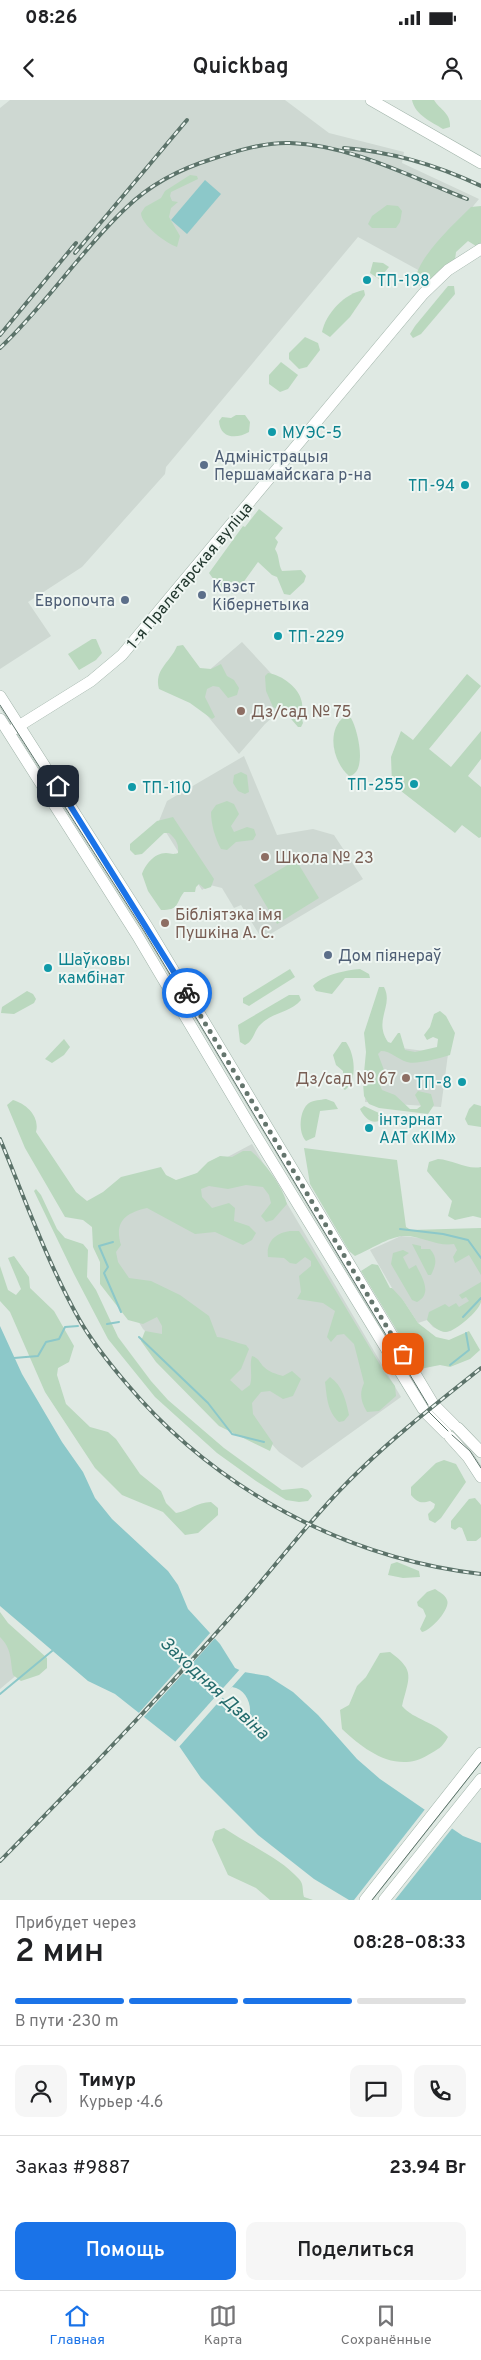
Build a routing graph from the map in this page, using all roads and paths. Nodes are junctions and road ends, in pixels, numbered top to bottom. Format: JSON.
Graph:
{"nodes":[{"id":1,"x":371,"y":100,"type":"edge"},
{"id":2,"x":481,"y":163,"type":"edge"},
{"id":3,"x":481,"y":249,"type":"edge"},
{"id":4,"x":0,"y":696,"type":"edge"},
{"id":5,"x":0,"y":720,"type":"edge"},
{"id":6,"x":19,"y":725,"type":"junction"},
{"id":7,"x":8,"y":732,"type":"junction"},
{"id":8,"x":429,"y":1408,"type":"junction"},
{"id":9,"x":452,"y":1431,"type":"junction"},
{"id":10,"x":481,"y":1452,"type":"edge"},
{"id":11,"x":481,"y":1477,"type":"edge"},
{"id":12,"x":481,"y":1753,"type":"edge"},
{"id":13,"x":481,"y":1779,"type":"edge"},
{"id":14,"x":365,"y":1900,"type":"edge"},
{"id":15,"x":384,"y":1900,"type":"edge"}],
"edges":[{"from":1,"to":2,"type":"main road"},
{"from":3,"to":6,"type":"main road","name":"1-я Пралетарская вуліца"},
{"from":4,"to":6,"type":"main road"},
{"from":5,"to":7,"type":"main road"},
{"from":6,"to":7,"type":"main road","name":"1-я Пралетарская вуліца"},
{"from":6,"to":8,"type":"main road"},
{"from":7,"to":8,"type":"main road"},
{"from":8,"to":9,"type":"main road"},
{"from":9,"to":10,"type":"main road"},
{"from":9,"to":11,"type":"main road"},
{"from":12,"to":14,"type":"main road"},
{"from":13,"to":15,"type":"main road"}]}
